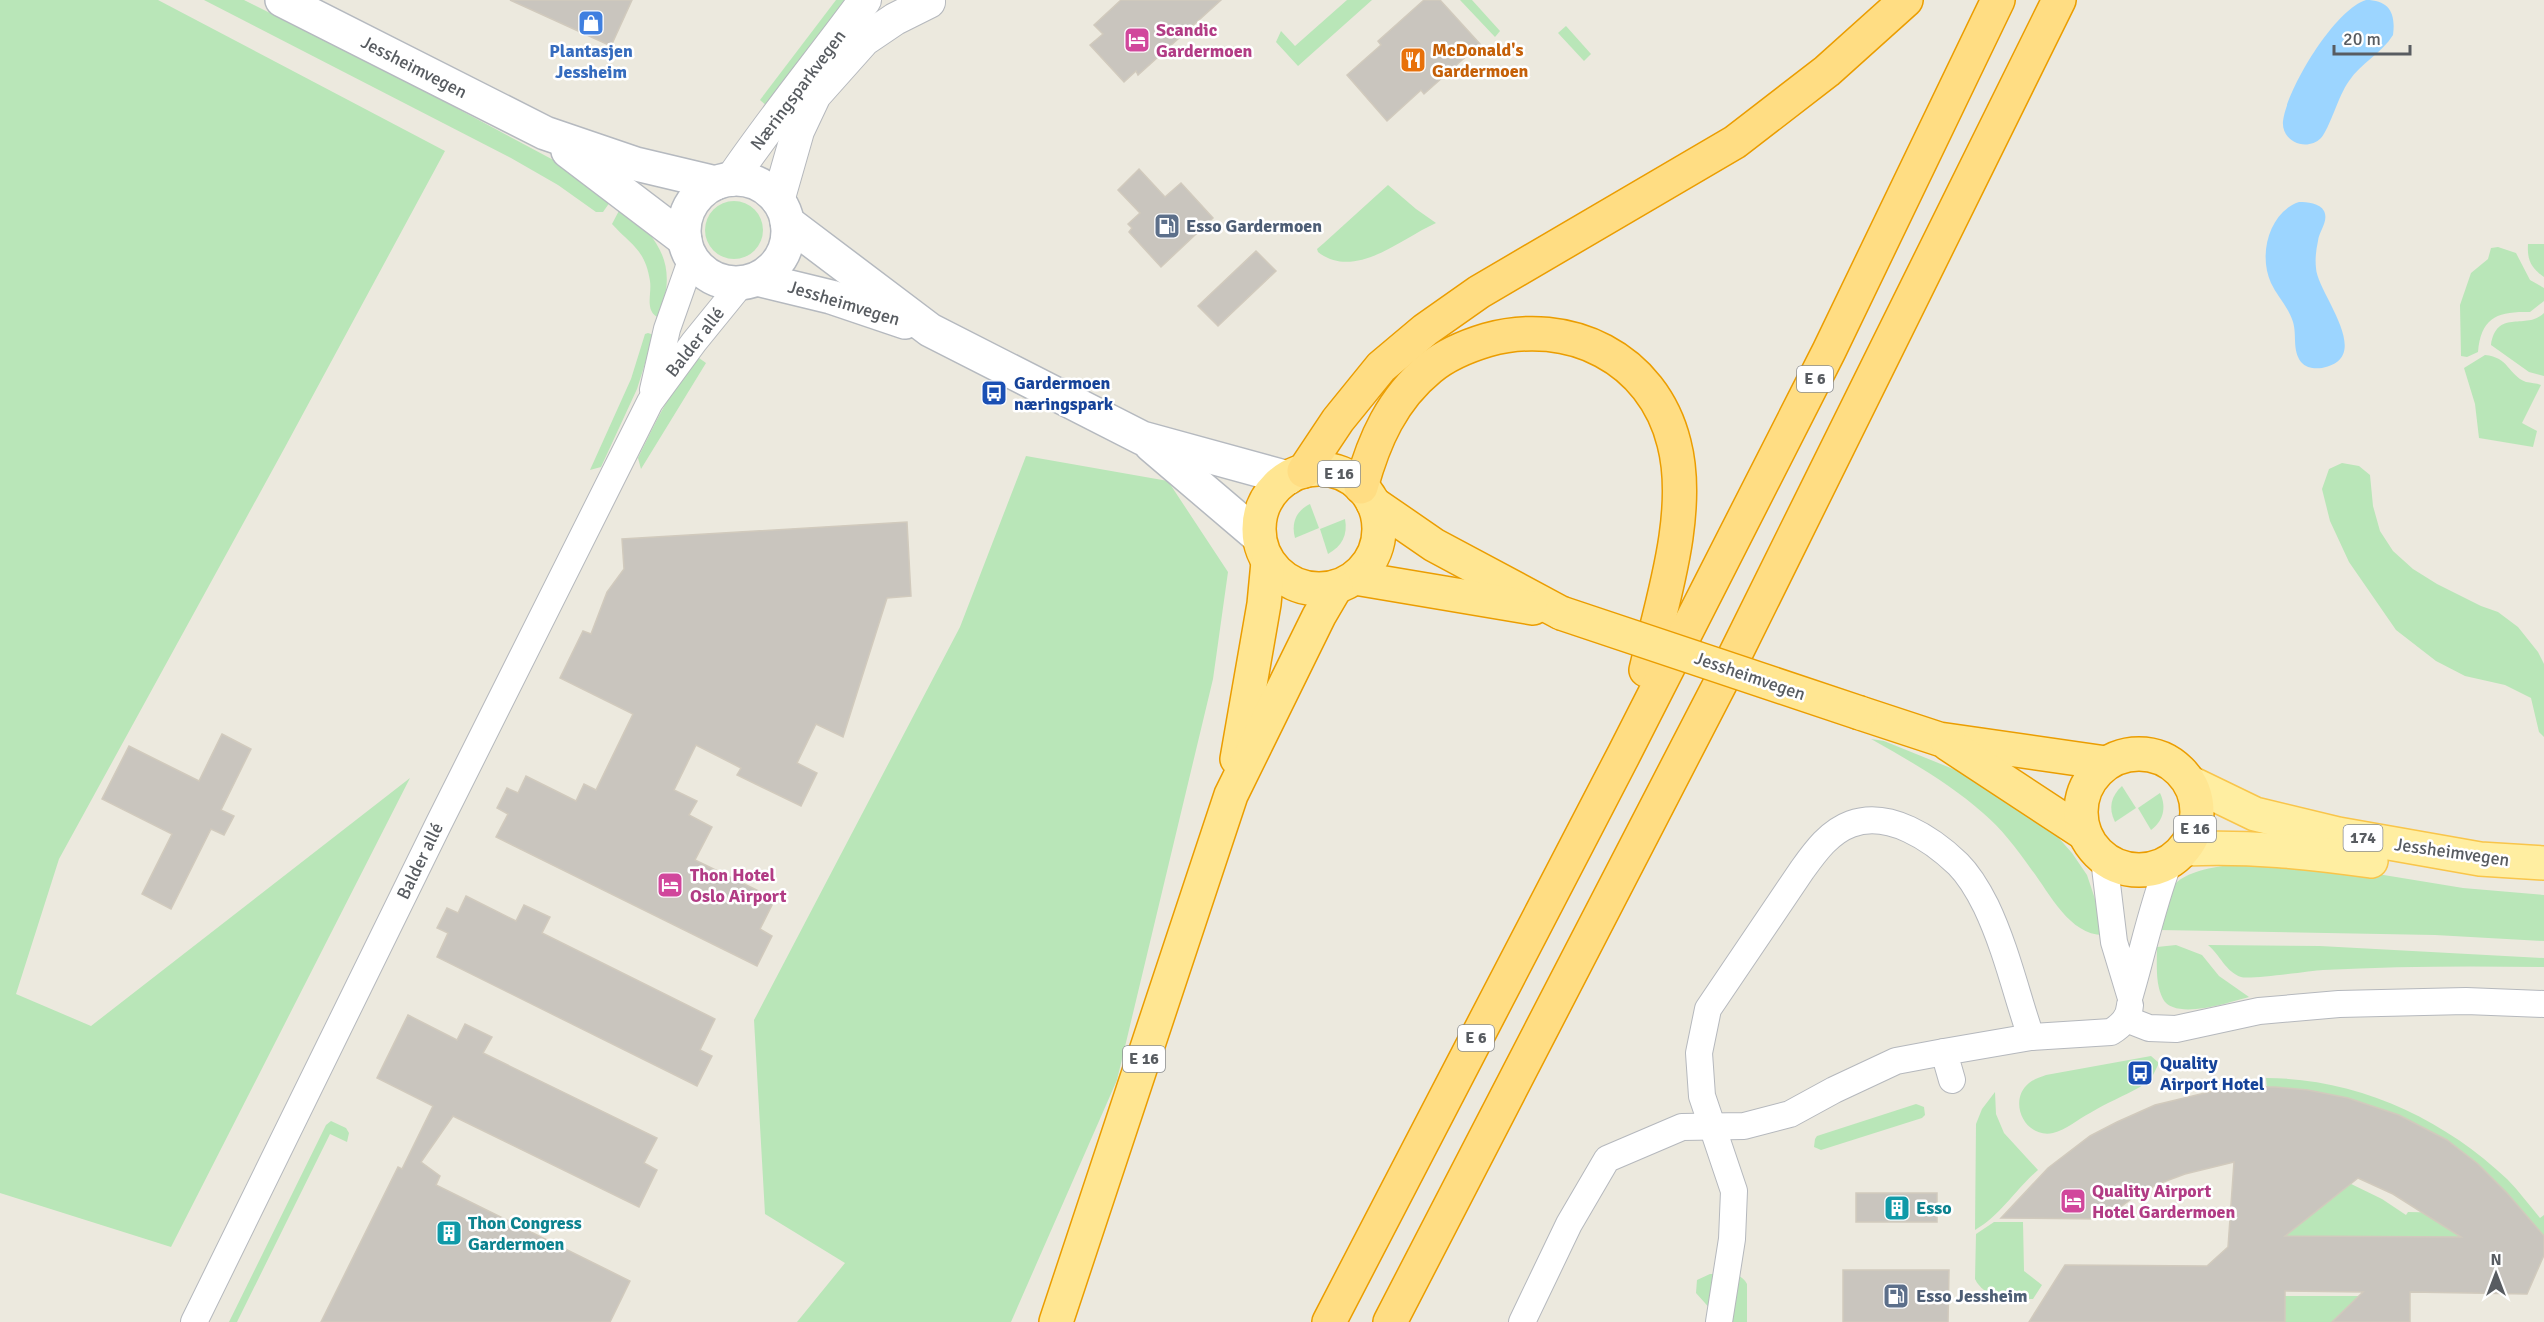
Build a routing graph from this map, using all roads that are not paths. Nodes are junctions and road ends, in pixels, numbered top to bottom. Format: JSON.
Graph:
{"nodes":[{"id":1,"x":282,"y":0,"type":"edge"},
{"id":2,"x":865,"y":0,"type":"edge"},
{"id":3,"x":1906,"y":0,"type":"edge"},
{"id":4,"x":1998,"y":0,"type":"edge"},
{"id":5,"x":2059,"y":0,"type":"edge"},
{"id":6,"x":933,"y":1,"type":"edge"},
{"id":7,"x":545,"y":133,"type":"junction"},
{"id":8,"x":723,"y":181,"type":"junction"},
{"id":9,"x":783,"y":212,"type":"junction"},
{"id":10,"x":688,"y":249,"type":"junction"},
{"id":11,"x":750,"y":281,"type":"junction"},
{"id":12,"x":930,"y":330,"type":"junction"},
{"id":13,"x":650,"y":402,"type":"junction"},
{"id":14,"x":1142,"y":438,"type":"junction"},
{"id":15,"x":1296,"y":475,"type":"junction"},
{"id":16,"x":1367,"y":495,"type":"junction"},
{"id":17,"x":1264,"y":550,"type":"junction"},
{"id":18,"x":1345,"y":582,"type":"junction"},
{"id":19,"x":1561,"y":613,"type":"junction"},
{"id":20,"x":1939,"y":739,"type":"junction"},
{"id":21,"x":1624,"y":754,"type":"junction"},
{"id":22,"x":2106,"y":763,"type":"junction"},
{"id":23,"x":2191,"y":783,"type":"junction"},
{"id":24,"x":1231,"y":795,"type":"junction"},
{"id":25,"x":2094,"y":846,"type":"junction"},
{"id":26,"x":2177,"y":856,"type":"junction"},
{"id":27,"x":2544,"y":863,"type":"edge"},
{"id":28,"x":2544,"y":884,"type":"edge"},
{"id":29,"x":2544,"y":1004,"type":"edge"},
{"id":30,"x":2128,"y":1007,"type":"junction"},
{"id":31,"x":2031,"y":1037,"type":"junction"},
{"id":32,"x":1944,"y":1052,"type":"junction"},
{"id":33,"x":1953,"y":1080,"type":"dead end"},
{"id":34,"x":1713,"y":1127,"type":"junction"},
{"id":35,"x":194,"y":1322,"type":"edge"},
{"id":36,"x":1056,"y":1322,"type":"edge"},
{"id":37,"x":1329,"y":1322,"type":"edge"},
{"id":38,"x":1390,"y":1322,"type":"edge"},
{"id":39,"x":1522,"y":1322,"type":"edge"},
{"id":40,"x":1719,"y":1322,"type":"edge"}],
"edges":[{"from":1,"to":7,"type":"main road","name":"Jessheimvegen"},
{"from":2,"to":8,"type":"street","name":"Næringsparkvegen"},
{"from":3,"to":15,"type":"highway"},
{"from":4,"to":21,"type":"highway","number":"E 6"},
{"from":5,"to":38,"type":"highway"},
{"from":6,"to":9,"type":"street","name":"Næringsparkvegen"},
{"from":7,"to":8,"type":"main road","name":"Jessheimvegen"},
{"from":7,"to":10,"type":"main road","name":"Jessheimvegen"},
{"from":8,"to":9,"type":"main road"},
{"from":8,"to":10,"type":"main road"},
{"from":9,"to":11,"type":"main road"},
{"from":9,"to":12,"type":"main road","name":"Jessheimvegen"},
{"from":10,"to":11,"type":"main road"},
{"from":10,"to":13,"type":"street","name":"Balder allé"},
{"from":11,"to":12,"type":"main road","name":"Jessheimvegen"},
{"from":11,"to":13,"type":"street","name":"Balder allé"},
{"from":12,"to":14,"type":"main road","name":"Jessheimvegen"},
{"from":13,"to":35,"type":"street","name":"Balder allé"},
{"from":14,"to":15,"type":"main road","name":"Jessheimvegen"},
{"from":14,"to":17,"type":"main road","name":"Jessheimvegen"},
{"from":15,"to":16,"type":"highway","number":"E 16"},
{"from":15,"to":17,"type":"highway","number":"E 16"},
{"from":16,"to":18,"type":"highway","number":"E 16"},
{"from":16,"to":19,"type":"highway","name":"Jessheimvegen","number":"E 16"},
{"from":16,"to":21,"type":"highway","number":"E 6"},
{"from":17,"to":18,"type":"highway","number":"E 16"},
{"from":17,"to":24,"type":"highway","number":"E 16"},
{"from":18,"to":19,"type":"highway","name":"Jessheimvegen","number":"E 16"},
{"from":18,"to":24,"type":"highway","number":"E 16"},
{"from":19,"to":20,"type":"highway","name":"Jessheimvegen","number":"E 16","bridge":true},
{"from":20,"to":22,"type":"highway","name":"Jessheimvegen","number":"E 16"},
{"from":20,"to":25,"type":"highway","name":"Jessheimvegen","number":"E 16"},
{"from":21,"to":37,"type":"highway","number":"E 6"},
{"from":22,"to":23,"type":"highway","number":"E 16"},
{"from":22,"to":25,"type":"highway"},
{"from":23,"to":26,"type":"highway","number":"E 16"},
{"from":23,"to":27,"type":"main road","name":"Jessheimvegen","number":"174"},
{"from":24,"to":36,"type":"highway","number":"E 16"},
{"from":25,"to":26,"type":"highway","number":"E 16"},
{"from":25,"to":30,"type":"street"},
{"from":26,"to":28,"type":"main road","name":"Jessheimvegen","number":"174"},
{"from":26,"to":30,"type":"street"},
{"from":29,"to":30,"type":"street"},
{"from":30,"to":31,"type":"street"},
{"from":31,"to":32,"type":"street"},
{"from":31,"to":34,"type":"street"},
{"from":32,"to":33,"type":"street"},
{"from":32,"to":34,"type":"street"},
{"from":34,"to":39,"type":"street"},
{"from":34,"to":40,"type":"street"}]}
